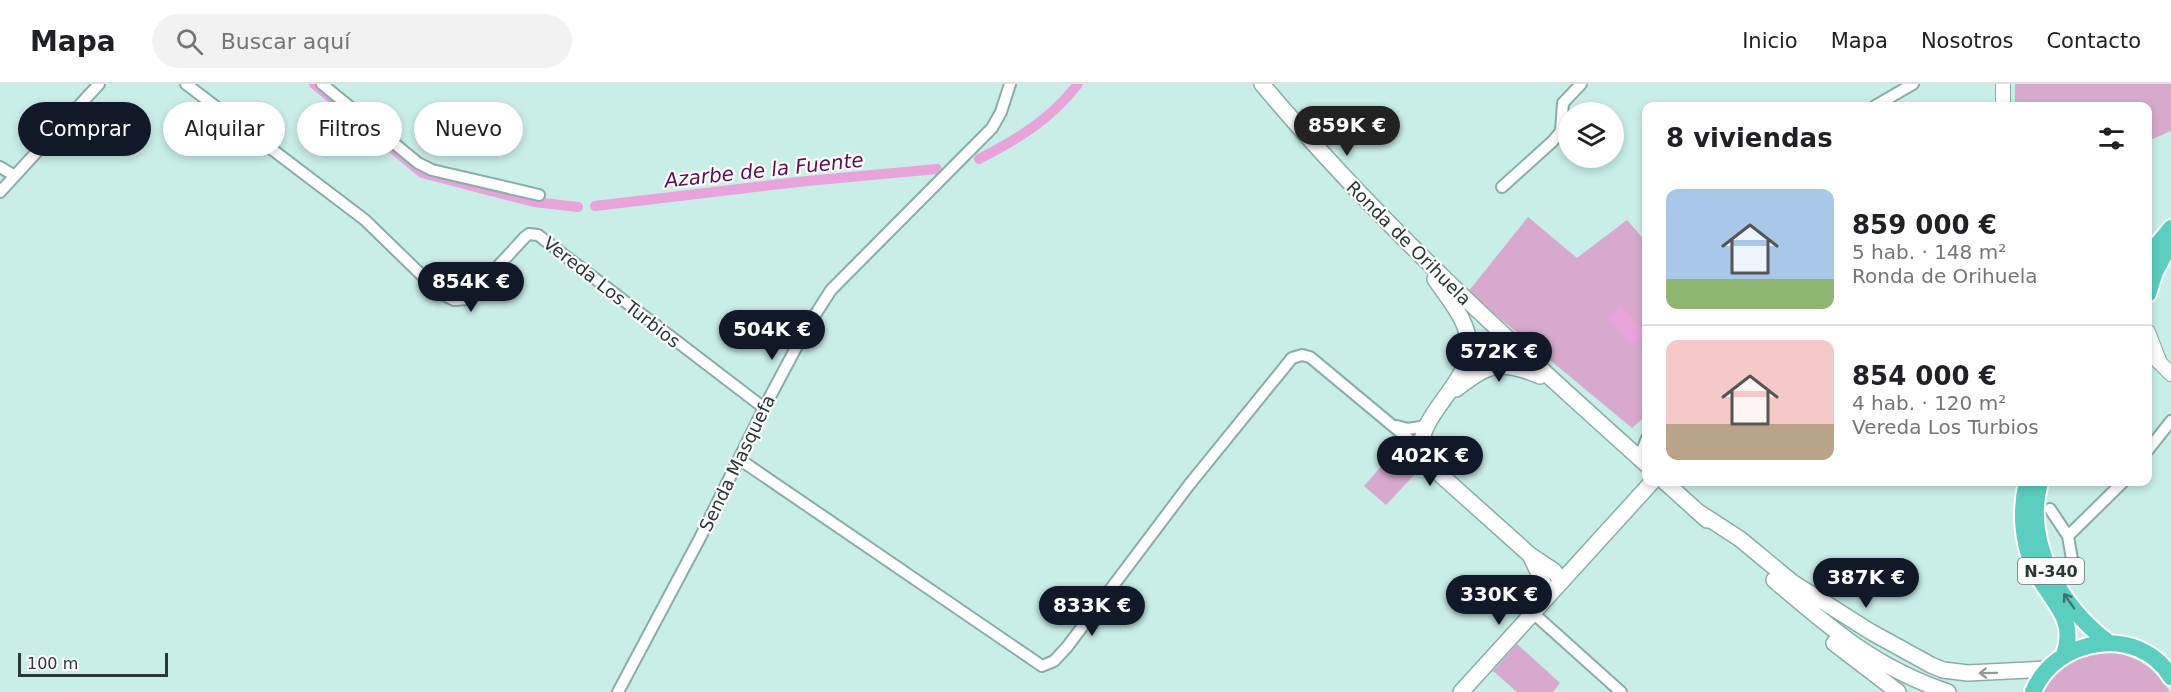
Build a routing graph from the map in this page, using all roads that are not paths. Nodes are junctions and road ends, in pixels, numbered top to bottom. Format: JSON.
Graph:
{"nodes":[{"id":1,"x":99,"y":84,"type":"edge"},
{"id":2,"x":186,"y":84,"type":"edge"},
{"id":3,"x":322,"y":84,"type":"edge"},
{"id":4,"x":1010,"y":84,"type":"edge"},
{"id":5,"x":1262,"y":84,"type":"edge"},
{"id":6,"x":1581,"y":84,"type":"edge"},
{"id":7,"x":1913,"y":84,"type":"edge"},
{"id":8,"x":2003,"y":84,"type":"edge"},
{"id":9,"x":1882,"y":102,"type":"edge"},
{"id":10,"x":2003,"y":102,"type":"edge"},
{"id":11,"x":0,"y":167,"type":"edge"},
{"id":12,"x":15,"y":176,"type":"junction"},
{"id":13,"x":1502,"y":187,"type":"dead end"},
{"id":14,"x":0,"y":192,"type":"edge"},
{"id":15,"x":539,"y":195,"type":"dead end"},
{"id":16,"x":2171,"y":228,"type":"edge"},
{"id":17,"x":2171,"y":242,"type":"edge"},
{"id":18,"x":1413,"y":248,"type":"junction"},
{"id":19,"x":2152,"y":251,"type":"edge"},
{"id":20,"x":2152,"y":281,"type":"edge"},
{"id":21,"x":2152,"y":342,"type":"edge"},
{"id":22,"x":2152,"y":356,"type":"edge"},
{"id":23,"x":2160,"y":363,"type":"junction"},
{"id":24,"x":2171,"y":374,"type":"edge"},
{"id":25,"x":1552,"y":381,"type":"junction"},
{"id":26,"x":1449,"y":395,"type":"junction"},
{"id":27,"x":764,"y":408,"type":"junction"},
{"id":28,"x":2171,"y":421,"type":"edge"},
{"id":29,"x":1391,"y":424,"type":"junction"},
{"id":30,"x":1426,"y":426,"type":"junction"},
{"id":31,"x":2152,"y":445,"type":"edge"},
{"id":32,"x":1423,"y":451,"type":"junction"},
{"id":33,"x":739,"y":459,"type":"junction"},
{"id":34,"x":1642,"y":461,"type":"edge"},
{"id":35,"x":1648,"y":486,"type":"edge"},
{"id":36,"x":1670,"y":486,"type":"edge"},
{"id":37,"x":2026,"y":486,"type":"edge"},
{"id":38,"x":2039,"y":486,"type":"edge"},
{"id":39,"x":2119,"y":486,"type":"edge"},
{"id":40,"x":2050,"y":509,"type":"dead end"},
{"id":41,"x":1700,"y":513,"type":"junction"},
{"id":42,"x":2068,"y":536,"type":"junction"},
{"id":43,"x":1587,"y":552,"type":"junction"},
{"id":44,"x":1530,"y":555,"type":"junction"},
{"id":45,"x":2074,"y":571,"type":"dead end"},
{"id":46,"x":1767,"y":574,"type":"junction"},
{"id":47,"x":1561,"y":582,"type":"junction"},
{"id":48,"x":1544,"y":600,"type":"junction"},
{"id":49,"x":1533,"y":613,"type":"junction"},
{"id":50,"x":2109,"y":643,"type":"junction"},
{"id":51,"x":2064,"y":655,"type":"junction"},
{"id":52,"x":2047,"y":669,"type":"junction"},
{"id":53,"x":2170,"y":674,"type":"edge"},
{"id":54,"x":618,"y":692,"type":"edge"},
{"id":55,"x":1461,"y":692,"type":"edge"},
{"id":56,"x":1621,"y":692,"type":"edge"},
{"id":57,"x":1898,"y":692,"type":"edge"},
{"id":58,"x":1948,"y":692,"type":"edge"},
{"id":59,"x":2033,"y":692,"type":"edge"}],
"edges":[{"from":1,"to":12,"type":"street"},
{"from":2,"to":27,"type":"street","name":"Vereda Los Turbios"},
{"from":3,"to":15,"type":"street"},
{"from":4,"to":27,"type":"street","name":"Senda Masquefa"},
{"from":5,"to":18,"type":"main road","name":"Ronda de Orihuela"},
{"from":6,"to":13,"type":"street"},
{"from":7,"to":9,"type":"street"},
{"from":8,"to":10,"type":"street"},
{"from":11,"to":12,"type":"street"},
{"from":12,"to":14,"type":"street"},
{"from":16,"to":19,"type":"highway"},
{"from":17,"to":20,"type":"highway"},
{"from":18,"to":25,"type":"main road","name":"Ronda de Orihuela"},
{"from":18,"to":26,"type":"main road"},
{"from":21,"to":23,"type":"street"},
{"from":22,"to":23,"type":"street"},
{"from":23,"to":24,"type":"street"},
{"from":25,"to":26,"type":"main road"},
{"from":25,"to":34,"type":"main road","name":"Ronda de Orihuela"},
{"from":26,"to":30,"type":"main road"},
{"from":27,"to":33,"type":"street","name":"Senda Masquefa"},
{"from":28,"to":31,"type":"street"},
{"from":29,"to":30,"type":"street"},
{"from":29,"to":32,"type":"street"},
{"from":29,"to":33,"type":"street"},
{"from":30,"to":32,"type":"main road"},
{"from":32,"to":44,"type":"main road"},
{"from":33,"to":54,"type":"street","name":"Senda Masquefa"},
{"from":35,"to":43,"type":"main road"},
{"from":36,"to":41,"type":"main road"},
{"from":37,"to":51,"type":"highway","number":"N-340"},
{"from":50,"to":38,"type":"highway","number":"N-340","one_way":true},
{"from":39,"to":42,"type":"street"},
{"from":40,"to":42,"type":"street"},
{"from":41,"to":46,"type":"main road"},
{"from":52,"to":41,"type":"main road","one_way":true},
{"from":42,"to":45,"type":"street"},
{"from":43,"to":44,"type":"main road"},
{"from":43,"to":47,"type":"main road"},
{"from":44,"to":47,"type":"main road"},
{"from":44,"to":48,"type":"main road"},
{"from":46,"to":57,"type":"main road"},
{"from":46,"to":58,"type":"main road"},
{"from":47,"to":48,"type":"main road"},
{"from":48,"to":49,"type":"main road"},
{"from":49,"to":55,"type":"main road"},
{"from":49,"to":56,"type":"street"},
{"from":50,"to":51,"type":"highway","number":"N-340"},
{"from":50,"to":53,"type":"highway","number":"N-340"},
{"from":51,"to":52,"type":"highway","number":"N-340"},
{"from":52,"to":59,"type":"highway","number":"N-340"}]}
